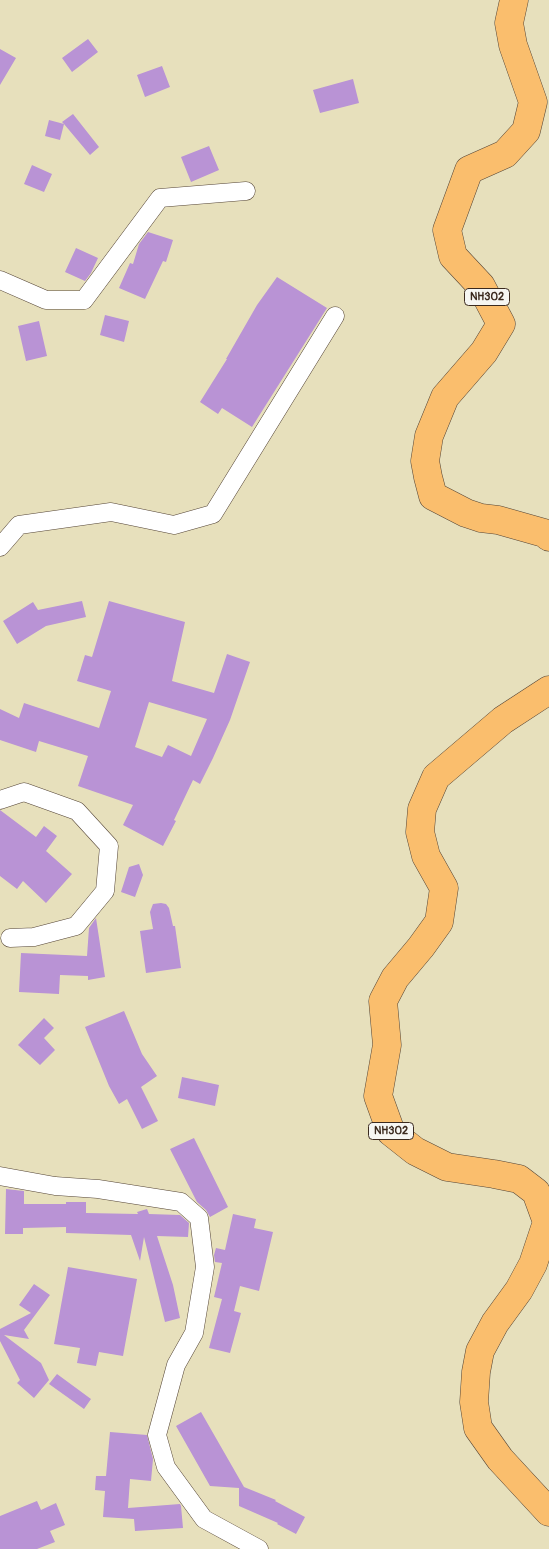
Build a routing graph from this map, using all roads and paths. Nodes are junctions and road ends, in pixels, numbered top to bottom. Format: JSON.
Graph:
{"nodes":[{"id":1,"x":514,"y":0,"type":"edge"},
{"id":2,"x":246,"y":191,"type":"dead end"},
{"id":3,"x":0,"y":280,"type":"edge"},
{"id":4,"x":335,"y":316,"type":"dead end"},
{"id":5,"x":549,"y":537,"type":"edge"},
{"id":6,"x":0,"y":546,"type":"edge"},
{"id":7,"x":549,"y":690,"type":"edge"},
{"id":8,"x":0,"y":800,"type":"edge"},
{"id":9,"x":10,"y":938,"type":"dead end"},
{"id":10,"x":0,"y":1176,"type":"edge"},
{"id":11,"x":549,"y":1512,"type":"edge"},
{"id":12,"x":259,"y":1549,"type":"edge"}],
"edges":[{"from":1,"to":5,"type":"highway","number":"NH302"},
{"from":2,"to":3,"type":"street"},
{"from":4,"to":6,"type":"street"},
{"from":7,"to":11,"type":"highway","number":"NH302"},
{"from":8,"to":9,"type":"street"},
{"from":10,"to":12,"type":"street"}]}
